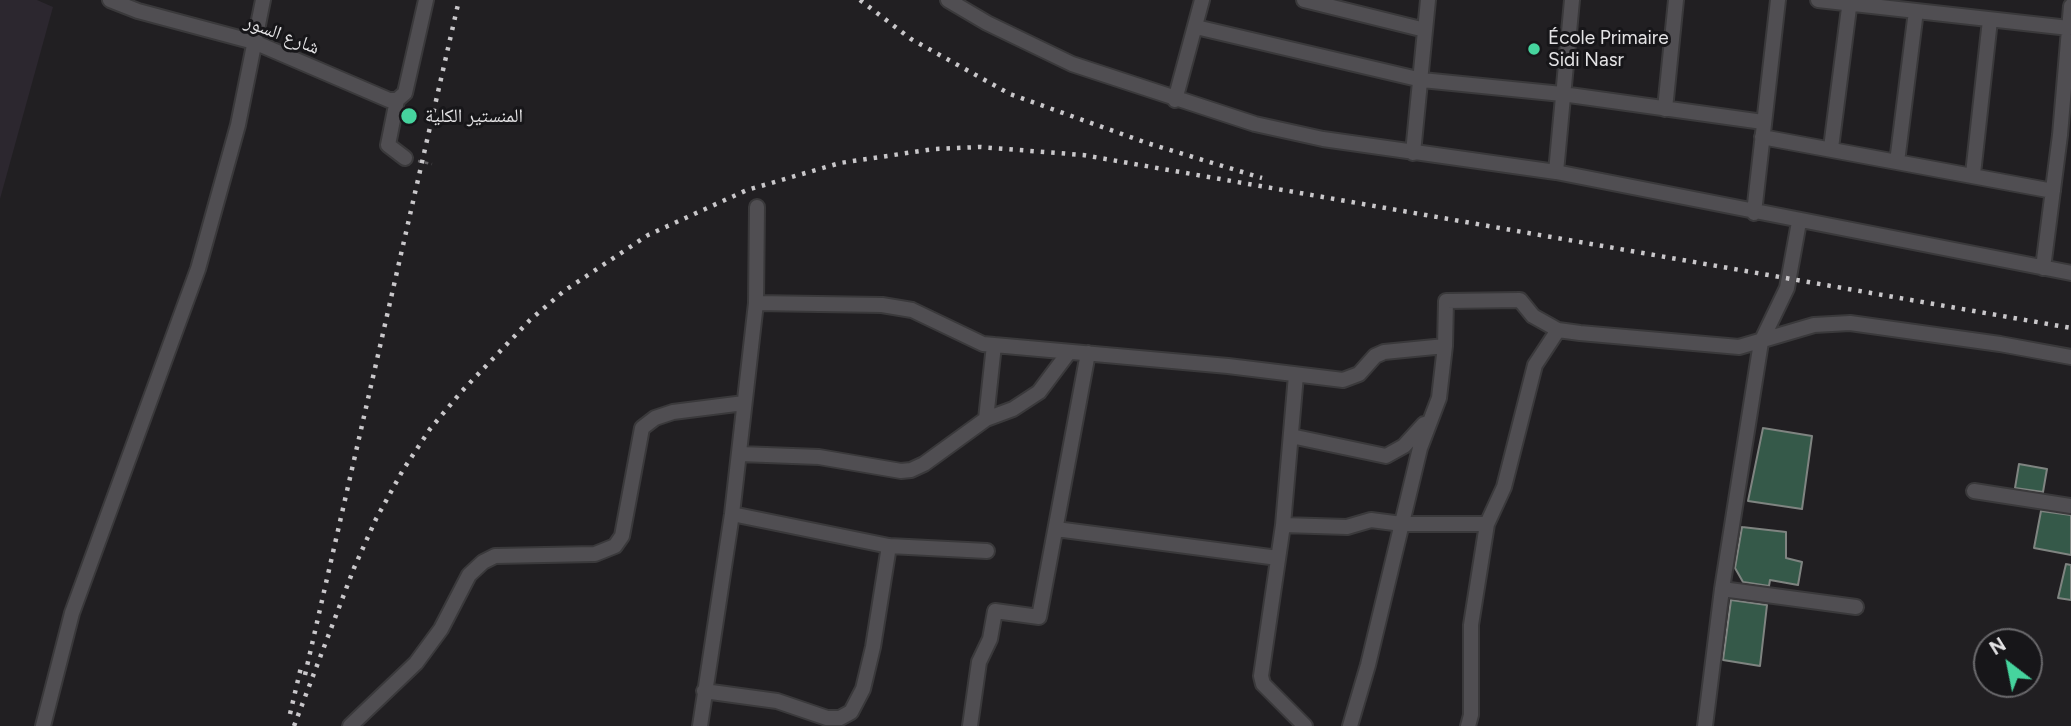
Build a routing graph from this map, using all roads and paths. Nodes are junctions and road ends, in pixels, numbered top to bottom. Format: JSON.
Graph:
{"nodes":[{"id":1,"x":110,"y":0,"type":"edge"},
{"id":2,"x":263,"y":0,"type":"edge"},
{"id":3,"x":426,"y":0,"type":"edge"},
{"id":4,"x":948,"y":0,"type":"edge"},
{"id":5,"x":1202,"y":0,"type":"edge"},
{"id":6,"x":1428,"y":0,"type":"edge"},
{"id":7,"x":1572,"y":0,"type":"edge"},
{"id":8,"x":1676,"y":0,"type":"edge"},
{"id":9,"x":1778,"y":0,"type":"edge"},
{"id":10,"x":1818,"y":0,"type":"edge"},
{"id":11,"x":1314,"y":1,"type":"edge"},
{"id":12,"x":1850,"y":1,"type":"edge"},
{"id":13,"x":139,"y":6,"type":"edge"},
{"id":14,"x":2071,"y":6,"type":"edge"},
{"id":15,"x":1916,"y":11,"type":"junction"},
{"id":16,"x":1990,"y":20,"type":"junction"},
{"id":17,"x":1196,"y":27,"type":"junction"},
{"id":18,"x":2069,"y":28,"type":"junction"},
{"id":19,"x":1425,"y":30,"type":"junction"},
{"id":20,"x":254,"y":42,"type":"junction"},
{"id":21,"x":1422,"y":80,"type":"junction"},
{"id":22,"x":1562,"y":94,"type":"junction"},
{"id":23,"x":397,"y":100,"type":"junction"},
{"id":24,"x":1175,"y":100,"type":"junction"},
{"id":25,"x":1665,"y":109,"type":"junction"},
{"id":26,"x":1763,"y":130,"type":"junction"},
{"id":27,"x":2066,"y":135,"type":"edge"},
{"id":28,"x":1831,"y":148,"type":"junction"},
{"id":29,"x":1413,"y":153,"type":"junction"},
{"id":30,"x":405,"y":158,"type":"dead end"},
{"id":31,"x":1897,"y":162,"type":"junction"},
{"id":32,"x":1556,"y":172,"type":"junction"},
{"id":33,"x":1973,"y":174,"type":"junction"},
{"id":34,"x":2053,"y":191,"type":"junction"},
{"id":35,"x":757,"y":207,"type":"dead end"},
{"id":36,"x":1754,"y":213,"type":"junction"},
{"id":37,"x":1799,"y":222,"type":"junction"},
{"id":38,"x":2043,"y":268,"type":"junction"},
{"id":39,"x":2071,"y":273,"type":"edge"},
{"id":40,"x":756,"y":303,"type":"junction"},
{"id":41,"x":1558,"y":330,"type":"junction"},
{"id":42,"x":1761,"y":342,"type":"junction"},
{"id":43,"x":994,"y":345,"type":"junction"},
{"id":44,"x":1445,"y":346,"type":"junction"},
{"id":45,"x":1069,"y":352,"type":"junction"},
{"id":46,"x":1088,"y":353,"type":"junction"},
{"id":47,"x":2071,"y":357,"type":"edge"},
{"id":48,"x":1296,"y":375,"type":"junction"},
{"id":49,"x":744,"y":403,"type":"junction"},
{"id":50,"x":1431,"y":412,"type":"junction"},
{"id":51,"x":986,"y":419,"type":"junction"},
{"id":52,"x":1291,"y":436,"type":"junction"},
{"id":53,"x":740,"y":454,"type":"junction"},
{"id":54,"x":1974,"y":491,"type":"dead end"},
{"id":55,"x":2071,"y":506,"type":"edge"},
{"id":56,"x":732,"y":514,"type":"junction"},
{"id":57,"x":1283,"y":524,"type":"junction"},
{"id":58,"x":1402,"y":524,"type":"junction"},
{"id":59,"x":1486,"y":524,"type":"junction"},
{"id":60,"x":1056,"y":529,"type":"junction"},
{"id":61,"x":889,"y":546,"type":"junction"},
{"id":62,"x":987,"y":551,"type":"dead end"},
{"id":63,"x":1278,"y":558,"type":"junction"},
{"id":64,"x":1722,"y":589,"type":"junction"},
{"id":65,"x":1856,"y":607,"type":"dead end"},
{"id":66,"x":704,"y":691,"type":"junction"},
{"id":67,"x":43,"y":726,"type":"edge"},
{"id":68,"x":350,"y":726,"type":"edge"},
{"id":69,"x":700,"y":726,"type":"edge"},
{"id":70,"x":970,"y":726,"type":"edge"},
{"id":71,"x":1305,"y":726,"type":"edge"},
{"id":72,"x":1350,"y":726,"type":"edge"},
{"id":73,"x":1468,"y":726,"type":"edge"},
{"id":74,"x":1705,"y":726,"type":"edge"}],
"edges":[{"from":1,"to":13,"type":"street","name":"شارع السور"},
{"from":2,"to":20,"type":"street"},
{"from":3,"to":23,"type":"street"},
{"from":4,"to":24,"type":"street"},
{"from":5,"to":17,"type":"street"},
{"from":6,"to":19,"type":"street"},
{"from":7,"to":22,"type":"street"},
{"from":8,"to":25,"type":"street"},
{"from":9,"to":26,"type":"street"},
{"from":10,"to":12,"type":"street"},
{"from":11,"to":19,"type":"street"},
{"from":12,"to":15,"type":"street"},
{"from":12,"to":28,"type":"street"},
{"from":13,"to":20,"type":"street","name":"شارع السور"},
{"from":14,"to":18,"type":"street"},
{"from":15,"to":16,"type":"street"},
{"from":15,"to":31,"type":"street"},
{"from":16,"to":18,"type":"street"},
{"from":16,"to":33,"type":"street"},
{"from":17,"to":21,"type":"street"},
{"from":17,"to":24,"type":"street"},
{"from":18,"to":27,"type":"street"},
{"from":19,"to":21,"type":"street"},
{"from":20,"to":23,"type":"street","name":"شارع السور"},
{"from":20,"to":67,"type":"street"},
{"from":21,"to":22,"type":"street"},
{"from":21,"to":29,"type":"street"},
{"from":22,"to":25,"type":"street"},
{"from":22,"to":32,"type":"street"},
{"from":23,"to":30,"type":"street"},
{"from":24,"to":29,"type":"street"},
{"from":25,"to":26,"type":"street"},
{"from":26,"to":28,"type":"street"},
{"from":26,"to":36,"type":"street"},
{"from":27,"to":34,"type":"street"},
{"from":28,"to":31,"type":"street"},
{"from":29,"to":32,"type":"street"},
{"from":31,"to":33,"type":"street"},
{"from":32,"to":36,"type":"street"},
{"from":33,"to":34,"type":"street"},
{"from":34,"to":38,"type":"street"},
{"from":35,"to":40,"type":"street"},
{"from":36,"to":37,"type":"street"},
{"from":37,"to":38,"type":"street"},
{"from":37,"to":42,"type":"street"},
{"from":38,"to":39,"type":"street"},
{"from":40,"to":43,"type":"street"},
{"from":40,"to":49,"type":"street"},
{"from":41,"to":42,"type":"street"},
{"from":41,"to":44,"type":"street"},
{"from":41,"to":59,"type":"street"},
{"from":42,"to":47,"type":"street"},
{"from":42,"to":64,"type":"street"},
{"from":43,"to":45,"type":"street"},
{"from":43,"to":51,"type":"street"},
{"from":44,"to":48,"type":"street"},
{"from":44,"to":50,"type":"street"},
{"from":45,"to":46,"type":"street"},
{"from":45,"to":51,"type":"street"},
{"from":46,"to":48,"type":"street"},
{"from":46,"to":60,"type":"street"},
{"from":48,"to":52,"type":"street"},
{"from":49,"to":53,"type":"street"},
{"from":49,"to":68,"type":"street"},
{"from":50,"to":52,"type":"street"},
{"from":50,"to":58,"type":"street"},
{"from":51,"to":53,"type":"street"},
{"from":52,"to":57,"type":"street"},
{"from":53,"to":56,"type":"street"},
{"from":54,"to":55,"type":"street"},
{"from":56,"to":61,"type":"street"},
{"from":56,"to":66,"type":"street"},
{"from":57,"to":58,"type":"street"},
{"from":57,"to":63,"type":"street"},
{"from":58,"to":59,"type":"street"},
{"from":58,"to":72,"type":"street"},
{"from":59,"to":73,"type":"street"},
{"from":60,"to":63,"type":"street"},
{"from":60,"to":70,"type":"street"},
{"from":61,"to":62,"type":"street"},
{"from":61,"to":66,"type":"street"},
{"from":63,"to":71,"type":"street"},
{"from":64,"to":65,"type":"street"},
{"from":64,"to":74,"type":"street"},
{"from":66,"to":69,"type":"street"}]}
